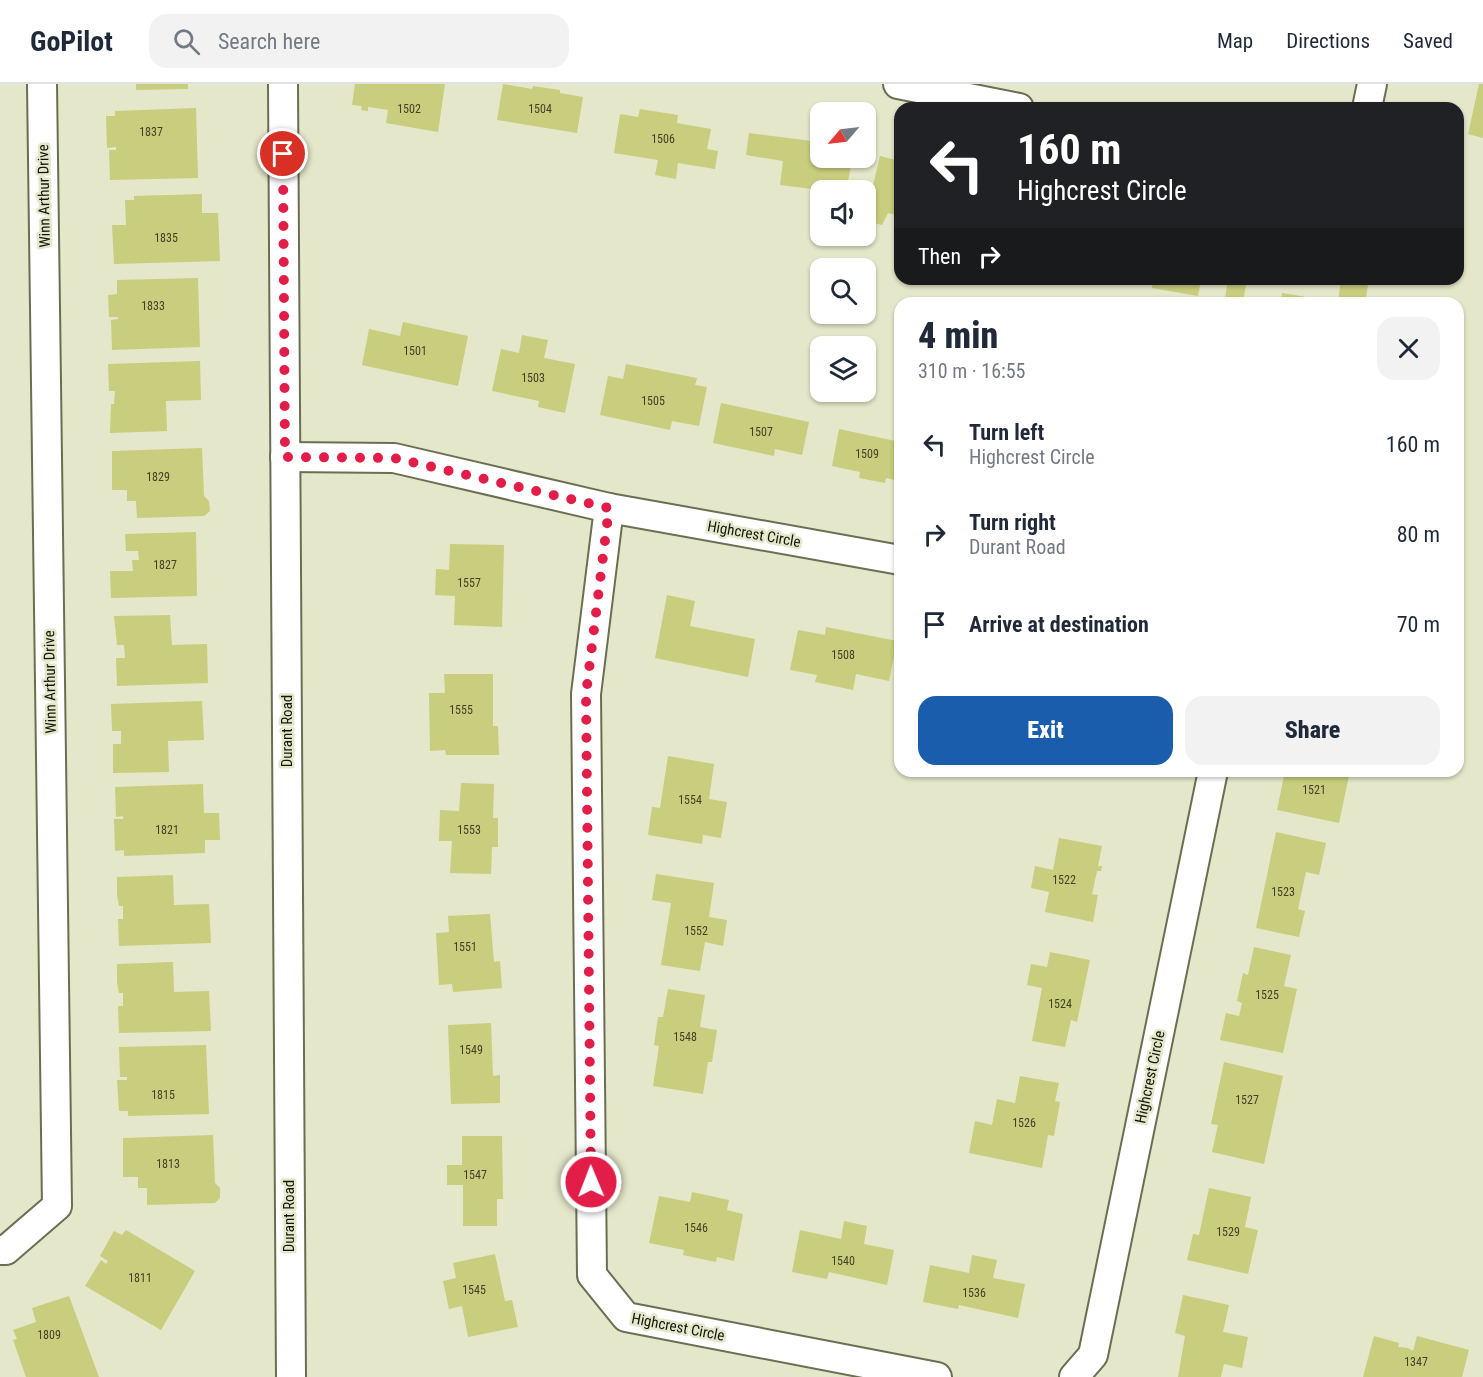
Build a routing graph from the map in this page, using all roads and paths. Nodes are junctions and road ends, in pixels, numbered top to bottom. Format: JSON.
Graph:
{"nodes":[{"id":1,"x":42,"y":84,"type":"edge"},
{"id":2,"x":283,"y":84,"type":"edge"},
{"id":3,"x":898,"y":84,"type":"edge"},
{"id":4,"x":1372,"y":84,"type":"edge"},
{"id":5,"x":989,"y":102,"type":"edge"},
{"id":6,"x":1368,"y":102,"type":"edge"},
{"id":7,"x":285,"y":457,"type":"junction"},
{"id":8,"x":609,"y":508,"type":"junction"},
{"id":9,"x":894,"y":559,"type":"edge"},
{"id":10,"x":1212,"y":777,"type":"edge"},
{"id":11,"x":0,"y":1250,"type":"edge"},
{"id":12,"x":291,"y":1377,"type":"edge"},
{"id":13,"x":937,"y":1377,"type":"edge"},
{"id":14,"x":1074,"y":1377,"type":"edge"}],
"edges":[{"from":1,"to":11,"type":"street","name":"Winn Arthur Drive"},
{"from":2,"to":7,"type":"street","name":"Durant Road"},
{"from":3,"to":5,"type":"street"},
{"from":4,"to":6,"type":"street"},
{"from":7,"to":8,"type":"street","name":"Highcrest Circle"},
{"from":7,"to":12,"type":"street","name":"Durant Road"},
{"from":8,"to":9,"type":"street","name":"Highcrest Circle"},
{"from":8,"to":13,"type":"street","name":"Highcrest Circle"},
{"from":10,"to":14,"type":"street","name":"Highcrest Circle"}]}
